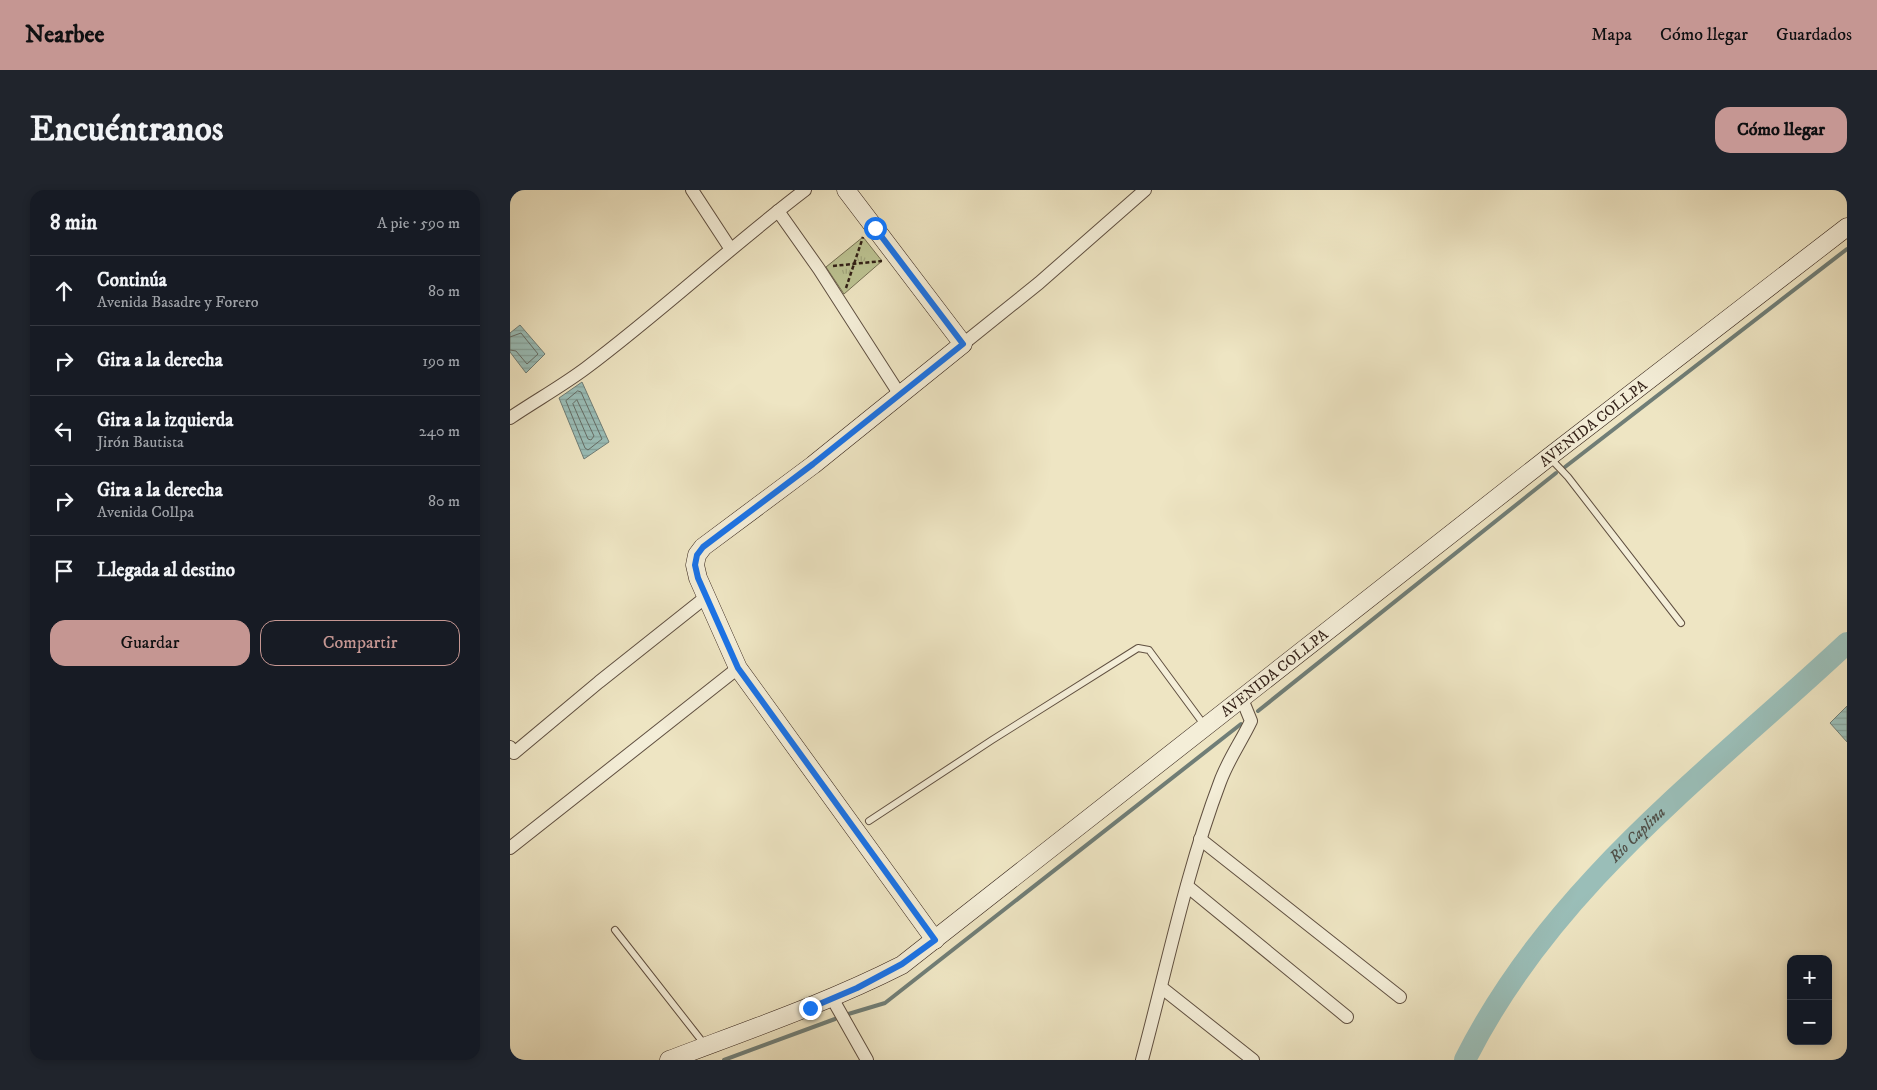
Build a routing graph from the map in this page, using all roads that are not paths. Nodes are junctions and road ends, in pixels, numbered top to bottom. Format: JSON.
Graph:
{"nodes":[{"id":1,"x":692,"y":190,"type":"edge"},
{"id":2,"x":805,"y":190,"type":"edge"},
{"id":3,"x":846,"y":190,"type":"edge"},
{"id":4,"x":1145,"y":190,"type":"edge"},
{"id":5,"x":778,"y":211,"type":"junction"},
{"id":6,"x":1847,"y":227,"type":"edge"},
{"id":7,"x":730,"y":248,"type":"junction"},
{"id":8,"x":963,"y":344,"type":"junction"},
{"id":9,"x":900,"y":395,"type":"junction"},
{"id":10,"x":510,"y":418,"type":"edge"},
{"id":11,"x":1549,"y":457,"type":"junction"},
{"id":12,"x":706,"y":597,"type":"junction"},
{"id":13,"x":1682,"y":623,"type":"dead end"},
{"id":14,"x":738,"y":668,"type":"junction"},
{"id":15,"x":1242,"y":699,"type":"junction"},
{"id":16,"x":1206,"y":727,"type":"junction"},
{"id":17,"x":512,"y":750,"type":"edge"},
{"id":18,"x":869,"y":821,"type":"dead end"},
{"id":19,"x":1200,"y":839,"type":"junction"},
{"id":20,"x":510,"y":848,"type":"edge"},
{"id":21,"x":1187,"y":886,"type":"junction"},
{"id":22,"x":614,"y":930,"type":"dead end"},
{"id":23,"x":935,"y":940,"type":"junction"},
{"id":24,"x":1162,"y":988,"type":"junction"},
{"id":25,"x":1400,"y":997,"type":"dead end"},
{"id":26,"x":832,"y":998,"type":"junction"},
{"id":27,"x":1347,"y":1018,"type":"dead end"},
{"id":28,"x":705,"y":1046,"type":"junction"},
{"id":29,"x":668,"y":1060,"type":"edge"},
{"id":30,"x":867,"y":1060,"type":"edge"},
{"id":31,"x":1142,"y":1060,"type":"edge"},
{"id":32,"x":1253,"y":1060,"type":"edge"}],
"edges":[{"from":1,"to":7,"type":"street"},
{"from":2,"to":5,"type":"street"},
{"from":3,"to":8,"type":"main road"},
{"from":4,"to":8,"type":"street"},
{"from":5,"to":7,"type":"street"},
{"from":5,"to":9,"type":"street"},
{"from":6,"to":11,"type":"main road","name":"AVENIDA COLLPA"},
{"from":7,"to":10,"type":"street"},
{"from":8,"to":9,"type":"main road"},
{"from":9,"to":12,"type":"main road"},
{"from":11,"to":13,"type":"lane"},
{"from":11,"to":15,"type":"main road","name":"AVENIDA COLLPA"},
{"from":12,"to":14,"type":"main road"},
{"from":12,"to":17,"type":"street"},
{"from":14,"to":20,"type":"street"},
{"from":14,"to":23,"type":"main road"},
{"from":15,"to":16,"type":"main road","name":"AVENIDA COLLPA"},
{"from":15,"to":19,"type":"street"},
{"from":16,"to":18,"type":"lane"},
{"from":16,"to":23,"type":"main road","name":"AVENIDA COLLPA"},
{"from":19,"to":21,"type":"street"},
{"from":19,"to":25,"type":"street"},
{"from":21,"to":24,"type":"street"},
{"from":21,"to":27,"type":"street"},
{"from":22,"to":28,"type":"lane"},
{"from":23,"to":26,"type":"main road","name":"AVENIDA COLLPA"},
{"from":24,"to":31,"type":"street"},
{"from":24,"to":32,"type":"street"},
{"from":26,"to":28,"type":"main road","name":"AVENIDA COLLPA"},
{"from":26,"to":30,"type":"street"},
{"from":28,"to":29,"type":"main road","name":"AVENIDA COLLPA"}]}
